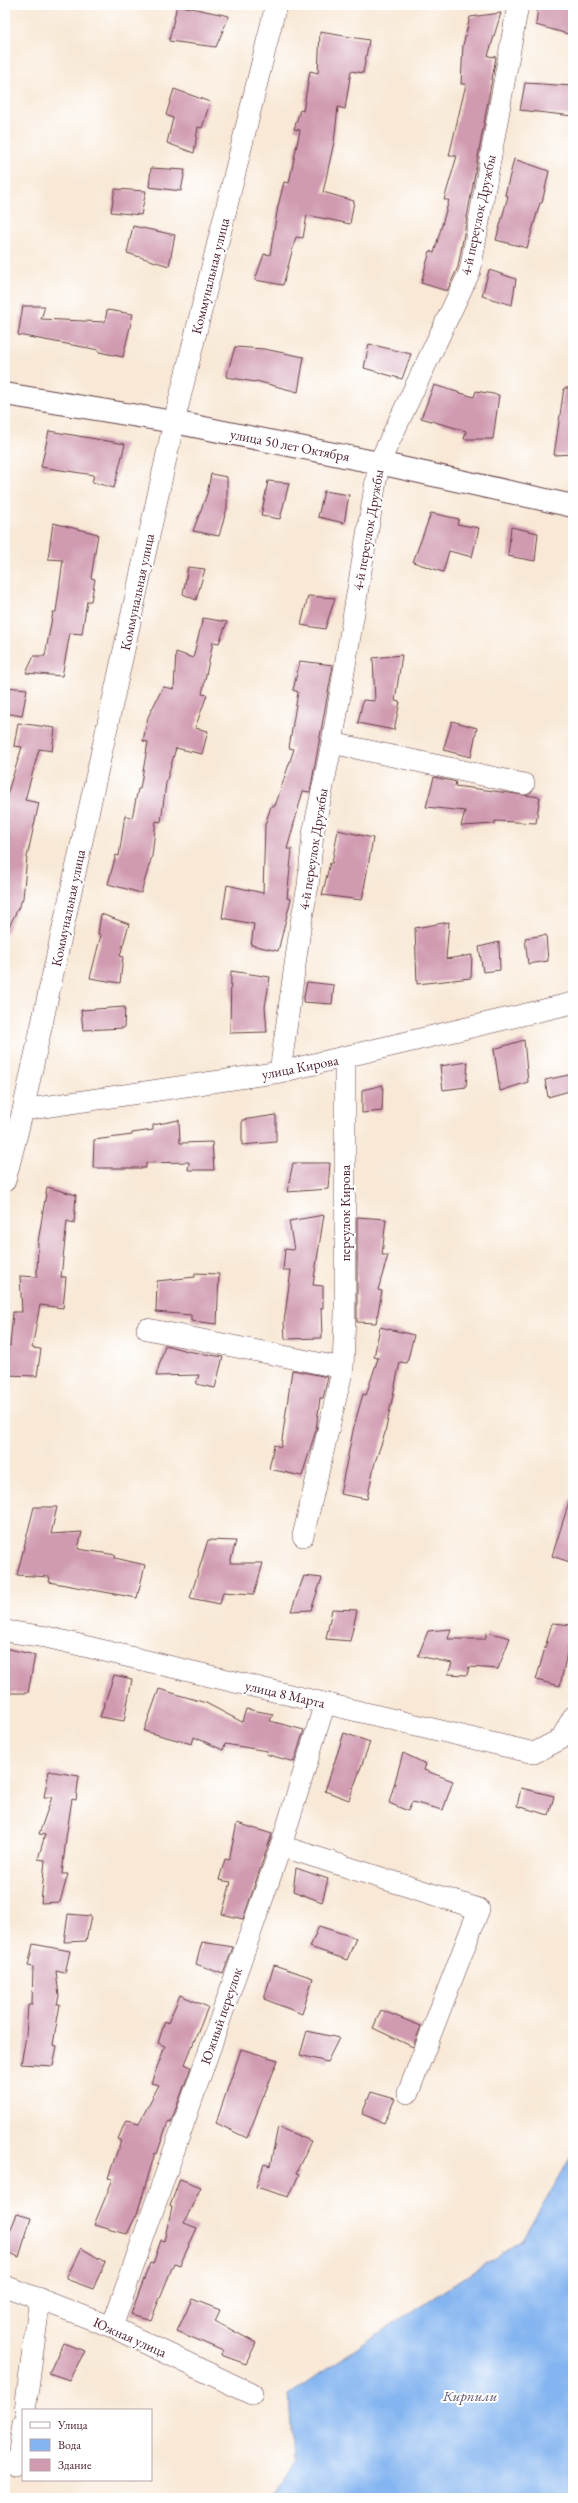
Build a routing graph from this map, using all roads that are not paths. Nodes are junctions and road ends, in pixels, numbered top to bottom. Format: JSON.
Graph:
{"nodes":[{"id":1,"x":276,"y":5,"type":"edge"},
{"id":2,"x":518,"y":5,"type":"edge"},
{"id":3,"x":5,"y":394,"type":"edge"},
{"id":4,"x":174,"y":422,"type":"junction"},
{"id":5,"x":379,"y":463,"type":"junction"},
{"id":6,"x":573,"y":506,"type":"edge"},
{"id":7,"x":332,"y":743,"type":"junction"},
{"id":8,"x":524,"y":784,"type":"dead end"},
{"id":9,"x":573,"y":1003,"type":"edge"},
{"id":10,"x":345,"y":1058,"type":"junction"},
{"id":11,"x":280,"y":1072,"type":"junction"},
{"id":12,"x":23,"y":1110,"type":"junction"},
{"id":13,"x":6,"y":1172,"type":"edge"},
{"id":14,"x":147,"y":1329,"type":"dead end"},
{"id":15,"x":343,"y":1368,"type":"junction"},
{"id":16,"x":303,"y":1536,"type":"dead end"},
{"id":17,"x":5,"y":1631,"type":"edge"},
{"id":18,"x":325,"y":1703,"type":"junction"},
{"id":19,"x":573,"y":1717,"type":"edge"},
{"id":20,"x":282,"y":1846,"type":"junction"},
{"id":21,"x":408,"y":2093,"type":"dead end"},
{"id":22,"x":5,"y":2286,"type":"edge"},
{"id":23,"x":40,"y":2298,"type":"junction"},
{"id":24,"x":112,"y":2327,"type":"junction"},
{"id":25,"x":252,"y":2394,"type":"dead end"},
{"id":26,"x":25,"y":2409,"type":"edge"},
{"id":27,"x":22,"y":2431,"type":"edge"},
{"id":28,"x":17,"y":2465,"type":"dead end"}],
"edges":[{"from":1,"to":4,"type":"street","name":"Коммунальная улица"},
{"from":2,"to":5,"type":"street","name":"4-й переулок Дружбы"},
{"from":3,"to":4,"type":"main road","name":"улица 50 лет Октября"},
{"from":4,"to":5,"type":"main road","name":"улица 50 лет Октября"},
{"from":4,"to":12,"type":"street","name":"Коммунальная улица"},
{"from":5,"to":6,"type":"main road","name":"улица 50 лет Октября"},
{"from":5,"to":7,"type":"street","name":"4-й переулок Дружбы"},
{"from":7,"to":8,"type":"street"},
{"from":7,"to":11,"type":"street","name":"4-й переулок Дружбы"},
{"from":9,"to":10,"type":"street","name":"улица Кирова"},
{"from":10,"to":11,"type":"street","name":"улица Кирова"},
{"from":10,"to":15,"type":"street","name":"переулок Кирова"},
{"from":11,"to":12,"type":"street","name":"улица Кирова"},
{"from":12,"to":13,"type":"street","name":"Коммунальная улица"},
{"from":14,"to":15,"type":"street"},
{"from":15,"to":16,"type":"street","name":"переулок Кирова"},
{"from":17,"to":18,"type":"street","name":"улица 8 Марта"},
{"from":18,"to":19,"type":"street","name":"улица 8 Марта"},
{"from":18,"to":20,"type":"street","name":"Южный переулок"},
{"from":20,"to":21,"type":"street"},
{"from":20,"to":24,"type":"street","name":"Южный переулок"},
{"from":22,"to":23,"type":"street","name":"Южная улица"},
{"from":23,"to":24,"type":"street","name":"Южная улица"},
{"from":23,"to":26,"type":"street"},
{"from":24,"to":25,"type":"street","name":"Южная улица"},
{"from":27,"to":28,"type":"street"}]}
